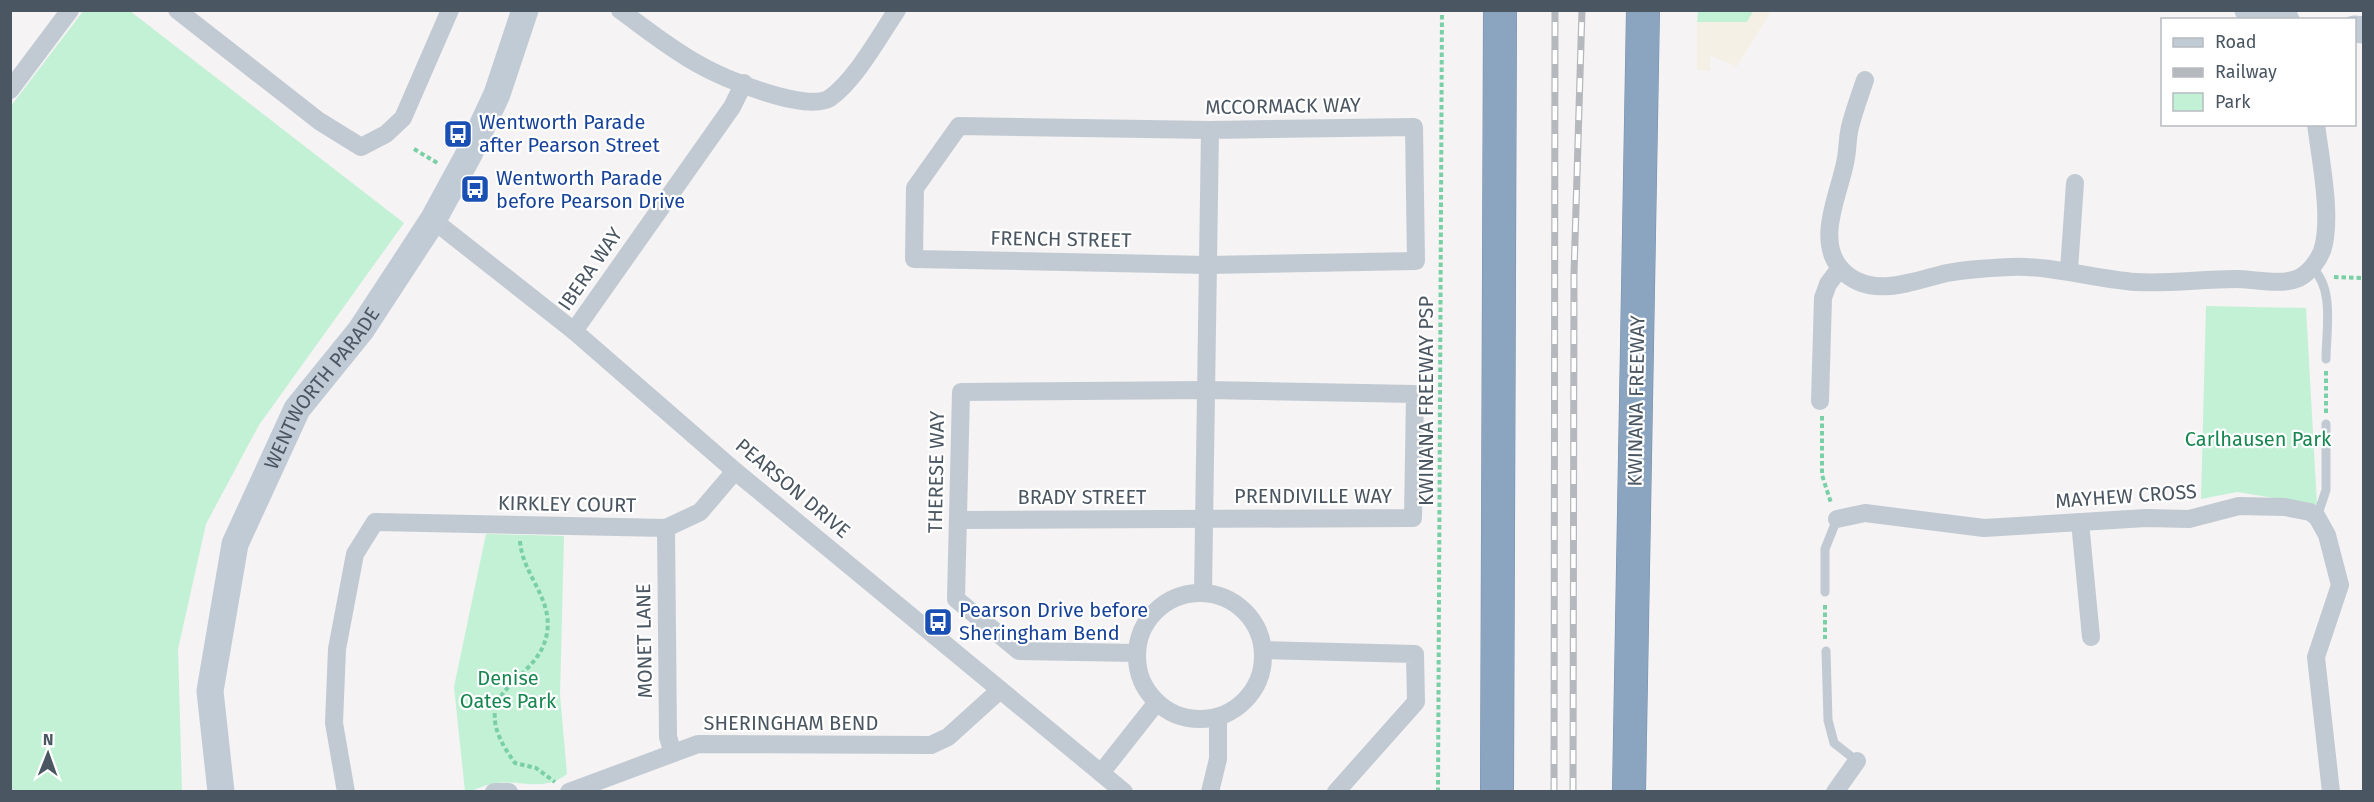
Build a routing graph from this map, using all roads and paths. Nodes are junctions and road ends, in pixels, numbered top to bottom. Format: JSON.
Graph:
{"nodes":[{"id":1,"x":70,"y":10,"type":"edge"},
{"id":2,"x":177,"y":10,"type":"edge"},
{"id":3,"x":450,"y":10,"type":"edge"},
{"id":4,"x":525,"y":10,"type":"edge"},
{"id":5,"x":620,"y":10,"type":"edge"},
{"id":6,"x":897,"y":10,"type":"edge"},
{"id":7,"x":1442,"y":10,"type":"edge"},
{"id":8,"x":1500,"y":10,"type":"edge"},
{"id":9,"x":1643,"y":10,"type":"edge"},
{"id":10,"x":2248,"y":10,"type":"edge"},
{"id":11,"x":2278,"y":18,"type":"edge"},
{"id":12,"x":1865,"y":80,"type":"dead end"},
{"id":13,"x":744,"y":83,"type":"junction"},
{"id":14,"x":10,"y":90,"type":"edge"},
{"id":15,"x":2316,"y":126,"type":"edge"},
{"id":16,"x":1210,"y":130,"type":"junction"},
{"id":17,"x":414,"y":149,"type":"dead end"},
{"id":18,"x":448,"y":168,"type":"dead end"},
{"id":19,"x":2075,"y":183,"type":"dead end"},
{"id":20,"x":433,"y":220,"type":"junction"},
{"id":21,"x":914,"y":259,"type":"joint"},
{"id":22,"x":1208,"y":265,"type":"junction"},
{"id":23,"x":1840,"y":268,"type":"junction"},
{"id":24,"x":2069,"y":270,"type":"junction"},
{"id":25,"x":2316,"y":274,"type":"junction"},
{"id":26,"x":2364,"y":278,"type":"edge"},
{"id":27,"x":574,"y":331,"type":"junction"},
{"id":28,"x":2326,"y":359,"type":"joint"},
{"id":29,"x":1207,"y":390,"type":"junction"},
{"id":30,"x":1820,"y":400,"type":"joint"},
{"id":31,"x":2326,"y":424,"type":"joint"},
{"id":32,"x":735,"y":471,"type":"junction"},
{"id":33,"x":2317,"y":517,"type":"junction"},
{"id":34,"x":1837,"y":519,"type":"junction"},
{"id":35,"x":958,"y":520,"type":"junction"},
{"id":36,"x":1205,"y":520,"type":"junction"},
{"id":37,"x":2080,"y":522,"type":"junction"},
{"id":38,"x":520,"y":525,"type":"junction"},
{"id":39,"x":666,"y":528,"type":"junction"},
{"id":40,"x":1203,"y":592,"type":"junction"},
{"id":41,"x":1825,"y":592,"type":"joint"},
{"id":42,"x":2091,"y":636,"type":"dead end"},
{"id":43,"x":1264,"y":651,"type":"junction"},
{"id":44,"x":1826,"y":651,"type":"joint"},
{"id":45,"x":1137,"y":653,"type":"junction"},
{"id":46,"x":1000,"y":690,"type":"junction"},
{"id":47,"x":1157,"y":702,"type":"junction"},
{"id":48,"x":1218,"y":717,"type":"junction"},
{"id":49,"x":674,"y":753,"type":"junction"},
{"id":50,"x":1857,"y":761,"type":"joint"},
{"id":51,"x":1101,"y":773,"type":"junction"},
{"id":52,"x":563,"y":788,"type":"edge"},
{"id":53,"x":221,"y":792,"type":"edge"},
{"id":54,"x":346,"y":792,"type":"edge"},
{"id":55,"x":494,"y":792,"type":"edge"},
{"id":56,"x":509,"y":792,"type":"edge"},
{"id":57,"x":1124,"y":792,"type":"edge"},
{"id":58,"x":1210,"y":792,"type":"edge"},
{"id":59,"x":1336,"y":792,"type":"edge"},
{"id":60,"x":1437,"y":792,"type":"edge"},
{"id":61,"x":1497,"y":792,"type":"edge"},
{"id":62,"x":1629,"y":792,"type":"edge"},
{"id":63,"x":1835,"y":792,"type":"edge"},
{"id":64,"x":2331,"y":792,"type":"edge"}],
"edges":[{"from":1,"to":14,"type":"street"},
{"from":2,"to":3,"type":"street"},
{"from":4,"to":20,"type":"street","name":"WENTWORTH PARADE"},
{"from":5,"to":13,"type":"street"},
{"from":6,"to":13,"type":"street"},
{"from":7,"to":60,"type":"path","name":"KWINANA FREEWAY PSP"},
{"from":8,"to":61,"type":"highway"},
{"from":9,"to":62,"type":"highway","name":"KWINANA FREEWAY"},
{"from":10,"to":11,"type":"street"},
{"from":12,"to":23,"type":"street"},
{"from":13,"to":27,"type":"street","name":"IBERA WAY"},
{"from":15,"to":25,"type":"street"},
{"from":16,"to":21,"type":"street","name":"MCCORMACK WAY"},
{"from":16,"to":22,"type":"street"},
{"from":16,"to":22,"type":"street","name":"MCCORMACK WAY"},
{"from":17,"to":18,"type":"path"},
{"from":19,"to":24,"type":"street"},
{"from":20,"to":27,"type":"street","name":"PEARSON DRIVE"},
{"from":20,"to":53,"type":"street","name":"WENTWORTH PARADE"},
{"from":21,"to":22,"type":"street","name":"FRENCH STREET"},
{"from":22,"to":29,"type":"street"},
{"from":23,"to":24,"type":"street"},
{"from":23,"to":30,"type":"street"},
{"from":24,"to":25,"type":"street"},
{"from":25,"to":26,"type":"path"},
{"from":25,"to":28,"type":"lane"},
{"from":27,"to":32,"type":"street","name":"PEARSON DRIVE"},
{"from":28,"to":31,"type":"path"},
{"from":29,"to":35,"type":"street","name":"THERESE WAY"},
{"from":29,"to":36,"type":"street"},
{"from":29,"to":36,"type":"street","name":"PRENDIVILLE WAY"},
{"from":30,"to":34,"type":"path"},
{"from":31,"to":33,"type":"lane"},
{"from":32,"to":39,"type":"street","name":"KIRKLEY COURT"},
{"from":32,"to":46,"type":"street","name":"PEARSON DRIVE"},
{"from":33,"to":37,"type":"street","name":"MAYHEW CROSS"},
{"from":33,"to":64,"type":"street"},
{"from":34,"to":37,"type":"street","name":"MAYHEW CROSS"},
{"from":34,"to":41,"type":"lane"},
{"from":35,"to":36,"type":"street","name":"BRADY STREET"},
{"from":35,"to":45,"type":"street","name":"THERESE WAY"},
{"from":36,"to":40,"type":"street"},
{"from":37,"to":42,"type":"street"},
{"from":38,"to":39,"type":"street","name":"KIRKLEY COURT"},
{"from":38,"to":52,"type":"path"},
{"from":38,"to":54,"type":"street","name":"KIRKLEY COURT"},
{"from":39,"to":49,"type":"street","name":"MONET LANE"},
{"from":40,"to":43,"type":"street"},
{"from":40,"to":45,"type":"street"},
{"from":41,"to":44,"type":"path"},
{"from":43,"to":48,"type":"street"},
{"from":43,"to":59,"type":"street"},
{"from":44,"to":50,"type":"lane"},
{"from":45,"to":47,"type":"street"},
{"from":46,"to":49,"type":"street","name":"SHERINGHAM BEND"},
{"from":46,"to":51,"type":"street","name":"PEARSON DRIVE"},
{"from":47,"to":48,"type":"street"},
{"from":47,"to":51,"type":"street"},
{"from":48,"to":58,"type":"street"},
{"from":49,"to":52,"type":"street","name":"SHERINGHAM BEND"},
{"from":50,"to":63,"type":"street"},
{"from":51,"to":57,"type":"street","name":"PEARSON DRIVE"},
{"from":55,"to":56,"type":"street"}]}
